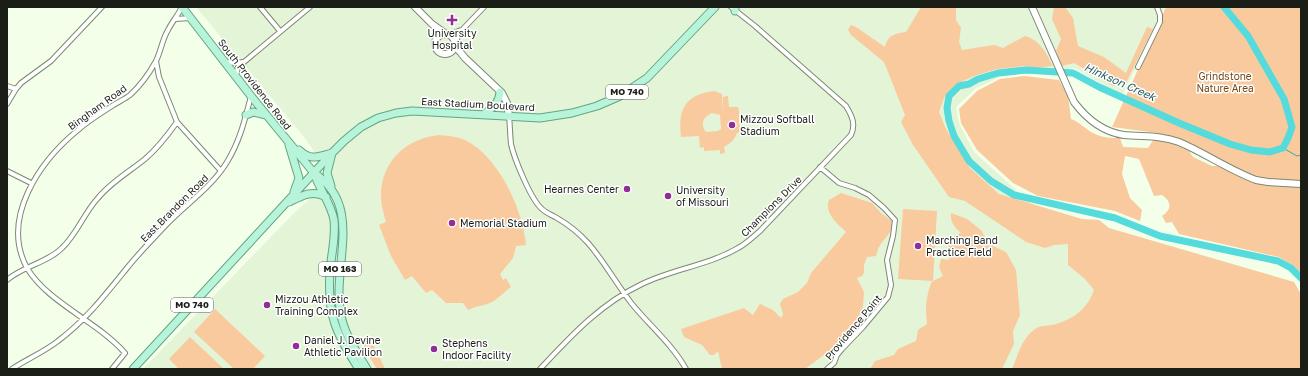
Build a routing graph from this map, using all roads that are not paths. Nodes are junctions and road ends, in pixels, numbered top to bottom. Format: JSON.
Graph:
{"nodes":[{"id":1,"x":102,"y":7,"type":"edge"},
{"id":2,"x":182,"y":7,"type":"edge"},
{"id":3,"x":260,"y":7,"type":"edge"},
{"id":4,"x":310,"y":7,"type":"edge"},
{"id":5,"x":415,"y":7,"type":"edge"},
{"id":6,"x":484,"y":7,"type":"edge"},
{"id":7,"x":715,"y":7,"type":"edge"},
{"id":8,"x":1032,"y":7,"type":"edge"},
{"id":9,"x":1157,"y":7,"type":"edge"},
{"id":10,"x":734,"y":8,"type":"edge"},
{"id":11,"x":709,"y":11,"type":"edge"},
{"id":12,"x":191,"y":18,"type":"junction"},
{"id":13,"x":175,"y":20,"type":"junction"},
{"id":14,"x":432,"y":24,"type":"junction"},
{"id":15,"x":462,"y":30,"type":"junction"},
{"id":16,"x":280,"y":31,"type":"junction"},
{"id":17,"x":448,"y":34,"type":"junction"},
{"id":18,"x":437,"y":38,"type":"junction"},
{"id":19,"x":455,"y":44,"type":"junction"},
{"id":20,"x":450,"y":54,"type":"junction"},
{"id":21,"x":465,"y":58,"type":"junction"},
{"id":22,"x":156,"y":60,"type":"junction"},
{"id":23,"x":225,"y":62,"type":"junction"},
{"id":24,"x":244,"y":62,"type":"junction"},
{"id":25,"x":1138,"y":67,"type":"dead end"},
{"id":26,"x":236,"y":76,"type":"junction"},
{"id":27,"x":7,"y":86,"type":"edge"},
{"id":28,"x":16,"y":89,"type":"junction"},
{"id":29,"x":500,"y":92,"type":"junction"},
{"id":30,"x":251,"y":96,"type":"junction"},
{"id":31,"x":7,"y":104,"type":"edge"},
{"id":32,"x":484,"y":114,"type":"junction"},
{"id":33,"x":246,"y":115,"type":"junction"},
{"id":34,"x":266,"y":115,"type":"junction"},
{"id":35,"x":509,"y":116,"type":"junction"},
{"id":36,"x":176,"y":122,"type":"junction"},
{"id":37,"x":288,"y":141,"type":"junction"},
{"id":38,"x":332,"y":153,"type":"junction"},
{"id":39,"x":820,"y":167,"type":"junction"},
{"id":40,"x":7,"y":171,"type":"edge"},
{"id":41,"x":221,"y":171,"type":"junction"},
{"id":42,"x":314,"y":173,"type":"junction"},
{"id":43,"x":31,"y":183,"type":"junction"},
{"id":44,"x":1301,"y":184,"type":"edge"},
{"id":45,"x":333,"y":193,"type":"junction"},
{"id":46,"x":326,"y":198,"type":"junction"},
{"id":47,"x":285,"y":204,"type":"junction"},
{"id":48,"x":332,"y":253,"type":"junction"},
{"id":49,"x":26,"y":267,"type":"junction"},
{"id":50,"x":7,"y":280,"type":"edge"},
{"id":51,"x":338,"y":290,"type":"junction"},
{"id":52,"x":624,"y":294,"type":"junction"},
{"id":53,"x":84,"y":318,"type":"junction"},
{"id":54,"x":12,"y":369,"type":"edge"},
{"id":55,"x":112,"y":369,"type":"edge"},
{"id":56,"x":133,"y":369,"type":"edge"},
{"id":57,"x":359,"y":369,"type":"edge"},
{"id":58,"x":367,"y":369,"type":"edge"},
{"id":59,"x":540,"y":369,"type":"edge"},
{"id":60,"x":686,"y":369,"type":"edge"},
{"id":61,"x":828,"y":369,"type":"edge"}],
"edges":[{"from":1,"to":28,"type":"street"},
{"from":2,"to":12,"type":"main road","name":"South Providence Road","number":"MO 163"},
{"from":2,"to":13,"type":"street","name":"Bingham Road"},
{"from":3,"to":16,"type":"street"},
{"from":4,"to":16,"type":"street"},
{"from":5,"to":14,"type":"street"},
{"from":6,"to":15,"type":"street"},
{"from":7,"to":11,"type":"main road","name":"East Stadium Boulevard","number":"MO 740"},
{"from":8,"to":44,"type":"street"},
{"from":9,"to":25,"type":"street"},
{"from":10,"to":39,"type":"street","name":"Champions Drive"},
{"from":11,"to":35,"type":"main road","name":"East Stadium Boulevard","number":"MO 740"},
{"from":12,"to":13,"type":"street"},
{"from":12,"to":23,"type":"main road","name":"South Providence Road","number":"MO 163"},
{"from":13,"to":22,"type":"street","name":"Bingham Road"},
{"from":14,"to":17,"type":"street"},
{"from":14,"to":18,"type":"street"},
{"from":15,"to":17,"type":"street"},
{"from":15,"to":19,"type":"street"},
{"from":16,"to":24,"type":"street"},
{"from":17,"to":18,"type":"street"},
{"from":17,"to":19,"type":"street"},
{"from":18,"to":20,"type":"street"},
{"from":19,"to":20,"type":"street"},
{"from":19,"to":21,"type":"street"},
{"from":20,"to":21,"type":"street"},
{"from":21,"to":29,"type":"street"},
{"from":22,"to":36,"type":"street"},
{"from":22,"to":43,"type":"street","name":"Bingham Road"},
{"from":23,"to":24,"type":"street"},
{"from":23,"to":26,"type":"main road","name":"South Providence Road","number":"MO 163"},
{"from":24,"to":26,"type":"street"},
{"from":26,"to":30,"type":"main road","name":"South Providence Road","number":"MO 163"},
{"from":27,"to":28,"type":"street"},
{"from":28,"to":31,"type":"street"},
{"from":29,"to":32,"type":"main road"},
{"from":29,"to":35,"type":"street"},
{"from":30,"to":33,"type":"street","name":"East Brandon Road"},
{"from":30,"to":34,"type":"main road","name":"South Providence Road","number":"MO 163"},
{"from":32,"to":35,"type":"main road","name":"East Stadium Boulevard","number":"MO 740"},
{"from":32,"to":38,"type":"main road","name":"East Stadium Boulevard","number":"MO 740"},
{"from":33,"to":34,"type":"main road"},
{"from":33,"to":41,"type":"street","name":"East Brandon Road"},
{"from":34,"to":37,"type":"main road","name":"South Providence Road","number":"MO 163"},
{"from":35,"to":52,"type":"street"},
{"from":36,"to":41,"type":"street"},
{"from":36,"to":49,"type":"street"},
{"from":37,"to":38,"type":"main road"},
{"from":37,"to":42,"type":"main road","name":"South Providence Road","number":"MO 163"},
{"from":37,"to":47,"type":"main road"},
{"from":38,"to":42,"type":"main road","name":"East Stadium Boulevard","number":"MO 740"},
{"from":38,"to":45,"type":"main road"},
{"from":39,"to":52,"type":"street","name":"Champions Drive"},
{"from":39,"to":61,"type":"street","name":"Providence Point"},
{"from":40,"to":43,"type":"street"},
{"from":41,"to":53,"type":"street","name":"East Brandon Road"},
{"from":42,"to":45,"type":"main road","name":"South Providence Road","number":"MO 163"},
{"from":42,"to":46,"type":"main road","name":"South Providence Road","number":"MO 163"},
{"from":42,"to":47,"type":"main road","name":"East Stadium Boulevard","number":"MO 740"},
{"from":43,"to":49,"type":"street","name":"Bingham Road"},
{"from":45,"to":51,"type":"main road","name":"South Providence Road","number":"MO 163"},
{"from":46,"to":47,"type":"main road"},
{"from":46,"to":48,"type":"main road","name":"South Providence Road","number":"MO 163"},
{"from":47,"to":56,"type":"main road","name":"East Stadium Boulevard","number":"MO 740"},
{"from":48,"to":51,"type":"main road"},
{"from":48,"to":57,"type":"main road","name":"South Providence Road","number":"MO 163"},
{"from":49,"to":50,"type":"street"},
{"from":49,"to":53,"type":"street","name":"Bingham Road"},
{"from":51,"to":58,"type":"main road","name":"South Providence Road","number":"MO 163"},
{"from":52,"to":59,"type":"street","name":"Champions Drive"},
{"from":52,"to":60,"type":"street"},
{"from":53,"to":54,"type":"street","name":"East Brandon Road"},
{"from":53,"to":55,"type":"street","name":"Bingham Road"}]}
